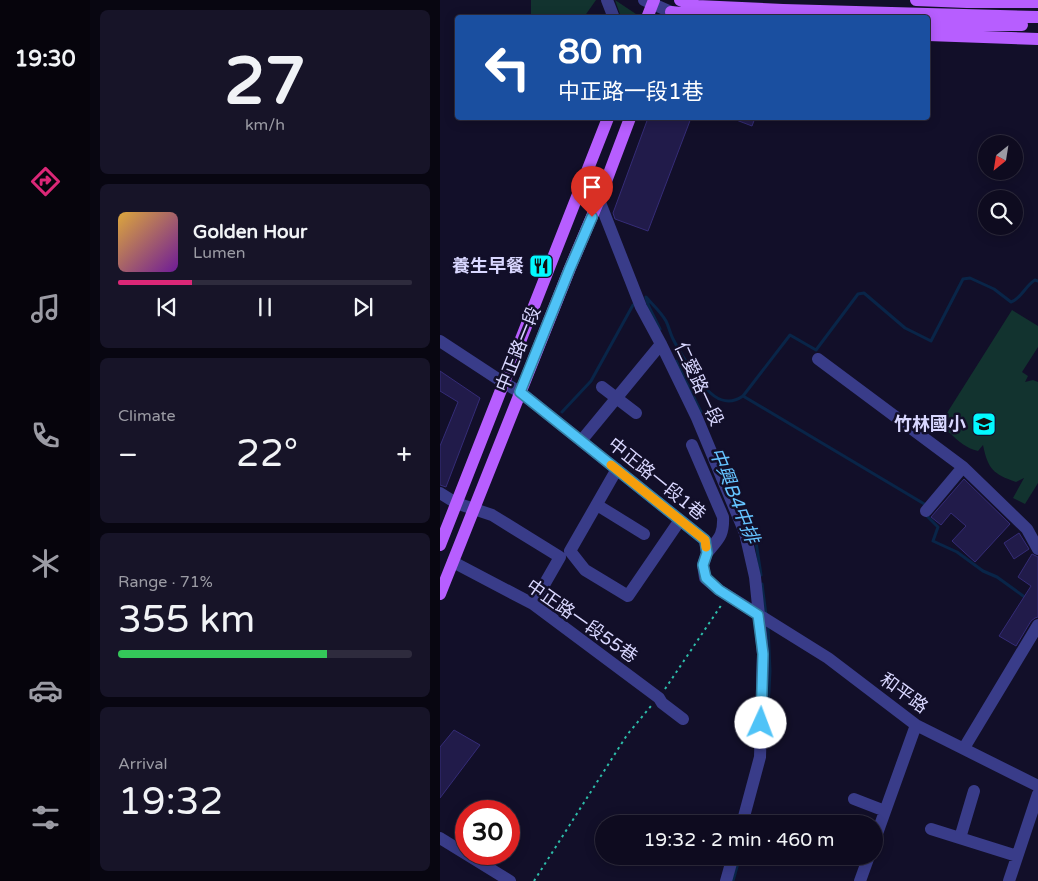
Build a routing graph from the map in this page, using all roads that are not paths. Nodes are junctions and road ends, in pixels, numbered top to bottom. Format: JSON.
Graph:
{"nodes":[{"id":1,"x":607,"y":0,"type":"edge"},
{"id":2,"x":676,"y":0,"type":"edge"},
{"id":3,"x":680,"y":0,"type":"edge"},
{"id":4,"x":916,"y":0,"type":"edge"},
{"id":5,"x":650,"y":1,"type":"edge"},
{"id":6,"x":1038,"y":2,"type":"edge"},
{"id":7,"x":613,"y":15,"type":"edge"},
{"id":8,"x":648,"y":15,"type":"edge"},
{"id":9,"x":672,"y":15,"type":"edge"},
{"id":10,"x":674,"y":15,"type":"edge"},
{"id":11,"x":1038,"y":17,"type":"edge"},
{"id":12,"x":930,"y":24,"type":"edge"},
{"id":13,"x":1038,"y":25,"type":"edge"},
{"id":14,"x":930,"y":35,"type":"edge"},
{"id":15,"x":1038,"y":39,"type":"edge"},
{"id":16,"x":607,"y":120,"type":"edge"},
{"id":17,"x":629,"y":120,"type":"edge"},
{"id":18,"x":599,"y":200,"type":"junction"},
{"id":19,"x":440,"y":341,"type":"edge"},
{"id":20,"x":661,"y":344,"type":"junction"},
{"id":21,"x":818,"y":359,"type":"dead end"},
{"id":22,"x":504,"y":383,"type":"junction"},
{"id":23,"x":602,"y":388,"type":"dead end"},
{"id":24,"x":520,"y":392,"type":"junction"},
{"id":25,"x":616,"y":398,"type":"junction"},
{"id":26,"x":636,"y":413,"type":"dead end"},
{"id":27,"x":581,"y":441,"type":"junction"},
{"id":28,"x":692,"y":445,"type":"dead end"},
{"id":29,"x":963,"y":467,"type":"junction"},
{"id":30,"x":616,"y":469,"type":"junction"},
{"id":31,"x":440,"y":493,"type":"edge"},
{"id":32,"x":456,"y":503,"type":"junction"},
{"id":33,"x":597,"y":504,"type":"junction"},
{"id":34,"x":474,"y":509,"type":"junction"},
{"id":35,"x":926,"y":511,"type":"dead end"},
{"id":36,"x":680,"y":520,"type":"junction"},
{"id":37,"x":644,"y":534,"type":"dead end"},
{"id":38,"x":440,"y":545,"type":"edge"},
{"id":39,"x":1038,"y":549,"type":"edge"},
{"id":40,"x":707,"y":553,"type":"junction"},
{"id":41,"x":453,"y":562,"type":"junction"},
{"id":42,"x":440,"y":594,"type":"edge"},
{"id":43,"x":533,"y":604,"type":"junction"},
{"id":44,"x":758,"y":615,"type":"junction"},
{"id":45,"x":1038,"y":625,"type":"edge"},
{"id":46,"x":684,"y":719,"type":"dead end"},
{"id":47,"x":916,"y":725,"type":"junction"},
{"id":48,"x":964,"y":748,"type":"junction"},
{"id":49,"x":1038,"y":786,"type":"edge"},
{"id":50,"x":974,"y":791,"type":"dead end"},
{"id":51,"x":1038,"y":794,"type":"edge"},
{"id":52,"x":854,"y":799,"type":"dead end"},
{"id":53,"x":885,"y":811,"type":"junction"},
{"id":54,"x":744,"y":815,"type":"edge"},
{"id":55,"x":883,"y":817,"type":"edge"},
{"id":56,"x":931,"y":829,"type":"dead end"},
{"id":57,"x":440,"y":838,"type":"edge"},
{"id":58,"x":960,"y":838,"type":"junction"},
{"id":59,"x":1017,"y":856,"type":"junction"},
{"id":60,"x":730,"y":865,"type":"edge"},
{"id":61,"x":866,"y":865,"type":"edge"},
{"id":62,"x":510,"y":881,"type":"edge"},
{"id":63,"x":726,"y":881,"type":"edge"},
{"id":64,"x":860,"y":881,"type":"edge"},
{"id":65,"x":1009,"y":881,"type":"edge"}],
"edges":[{"from":1,"to":7,"type":"street"},
{"from":2,"to":10,"type":"main road"},
{"from":3,"to":11,"type":"main road"},
{"from":4,"to":6,"type":"main road"},
{"from":5,"to":8,"type":"main road"},
{"from":5,"to":9,"type":"street"},
{"from":12,"to":13,"type":"main road"},
{"from":14,"to":15,"type":"main road"},
{"from":16,"to":22,"type":"main road","name":"中正路一段"},
{"from":17,"to":18,"type":"main road","name":"中正路一段"},
{"from":18,"to":20,"type":"street","name":"仁愛路一段"},
{"from":18,"to":24,"type":"main road","name":"中正路一段"},
{"from":19,"to":22,"type":"street","name":"中正路一段1巷"},
{"from":20,"to":25,"type":"street"},
{"from":20,"to":44,"type":"street","name":"仁愛路一段"},
{"from":21,"to":29,"type":"street"},
{"from":22,"to":24,"type":"street","name":"中正路一段1巷"},
{"from":22,"to":32,"type":"main road","name":"中正路一段"},
{"from":23,"to":25,"type":"street"},
{"from":24,"to":27,"type":"street","name":"中正路一段1巷"},
{"from":24,"to":34,"type":"main road","name":"中正路一段"},
{"from":25,"to":26,"type":"street"},
{"from":25,"to":27,"type":"street"},
{"from":27,"to":30,"type":"street","name":"中正路一段1巷"},
{"from":28,"to":40,"type":"street"},
{"from":29,"to":35,"type":"street"},
{"from":29,"to":39,"type":"street"},
{"from":30,"to":33,"type":"street"},
{"from":30,"to":36,"type":"street","name":"中正路一段1巷"},
{"from":31,"to":32,"type":"street"},
{"from":32,"to":34,"type":"street"},
{"from":32,"to":38,"type":"main road","name":"中正路一段"},
{"from":33,"to":36,"type":"street"},
{"from":33,"to":37,"type":"street"},
{"from":34,"to":41,"type":"main road","name":"中正路一段"},
{"from":34,"to":43,"type":"street"},
{"from":36,"to":40,"type":"street","name":"中正路一段1巷"},
{"from":40,"to":44,"type":"street"},
{"from":41,"to":42,"type":"main road","name":"中正路一段"},
{"from":41,"to":43,"type":"street","name":"中正路一段55巷"},
{"from":43,"to":46,"type":"street","name":"中正路一段55巷"},
{"from":44,"to":47,"type":"street","name":"和平路"},
{"from":44,"to":54,"type":"street","name":"仁愛路一段"},
{"from":45,"to":48,"type":"street"},
{"from":47,"to":48,"type":"street","name":"和平路"},
{"from":47,"to":53,"type":"street"},
{"from":48,"to":49,"type":"street","name":"和平路"},
{"from":50,"to":58,"type":"street"},
{"from":51,"to":59,"type":"street"},
{"from":52,"to":53,"type":"street"},
{"from":53,"to":55,"type":"street"},
{"from":56,"to":58,"type":"street"},
{"from":57,"to":62,"type":"street"},
{"from":58,"to":59,"type":"street"},
{"from":59,"to":65,"type":"street"},
{"from":60,"to":63,"type":"street"},
{"from":61,"to":64,"type":"street"}]}
